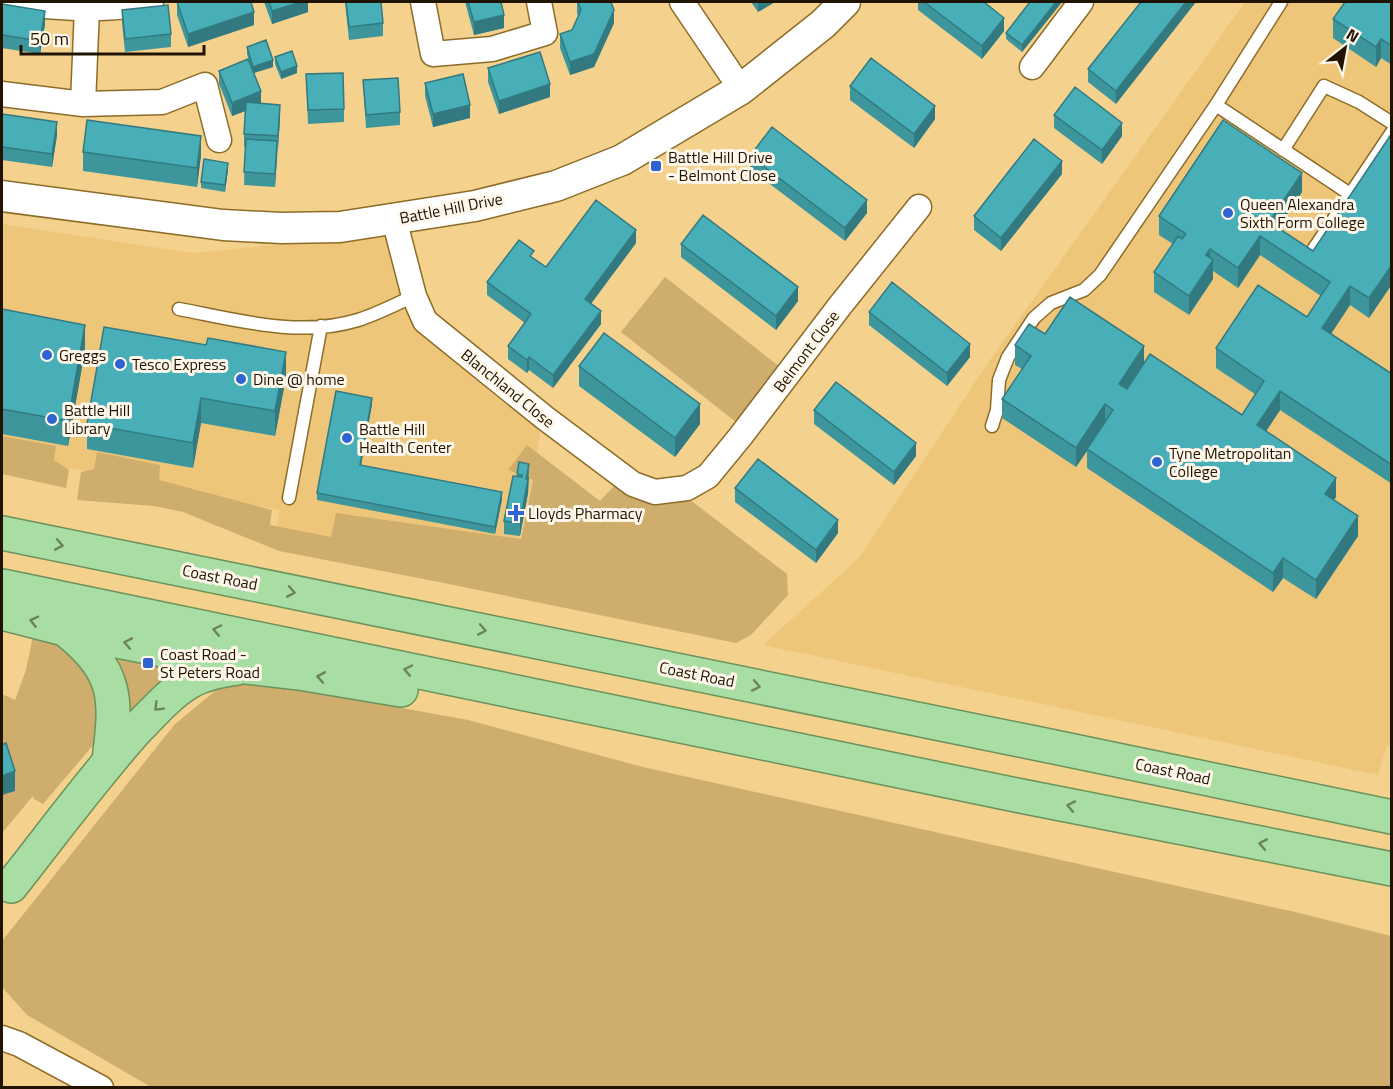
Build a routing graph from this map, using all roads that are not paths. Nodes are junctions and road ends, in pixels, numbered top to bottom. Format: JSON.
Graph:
{"nodes":[{"id":1,"x":2,"y":2,"type":"edge"},
{"id":2,"x":151,"y":2,"type":"edge"},
{"id":3,"x":423,"y":2,"type":"edge"},
{"id":4,"x":539,"y":2,"type":"edge"},
{"id":5,"x":682,"y":2,"type":"edge"},
{"id":6,"x":845,"y":2,"type":"edge"},
{"id":7,"x":1081,"y":2,"type":"edge"},
{"id":8,"x":1280,"y":2,"type":"edge"},
{"id":9,"x":87,"y":8,"type":"junction"},
{"id":10,"x":1032,"y":67,"type":"dead end"},
{"id":11,"x":741,"y":89,"type":"junction"},
{"id":12,"x":2,"y":94,"type":"edge"},
{"id":13,"x":83,"y":104,"type":"junction"},
{"id":14,"x":1216,"y":105,"type":"junction"},
{"id":15,"x":1392,"y":123,"type":"edge"},
{"id":16,"x":1392,"y":132,"type":"edge"},
{"id":17,"x":219,"y":140,"type":"dead end"},
{"id":18,"x":1283,"y":150,"type":"junction"},
{"id":19,"x":1350,"y":194,"type":"junction"},
{"id":20,"x":2,"y":196,"type":"edge"},
{"id":21,"x":919,"y":207,"type":"dead end"},
{"id":22,"x":393,"y":219,"type":"junction"},
{"id":23,"x":1311,"y":253,"type":"edge"},
{"id":24,"x":414,"y":296,"type":"junction"},
{"id":25,"x":179,"y":309,"type":"dead end"},
{"id":26,"x":321,"y":326,"type":"junction"},
{"id":27,"x":992,"y":426,"type":"dead end"},
{"id":28,"x":687,"y":488,"type":"joint"},
{"id":29,"x":289,"y":498,"type":"dead end"},
{"id":30,"x":2,"y":533,"type":"edge"},
{"id":31,"x":2,"y":586,"type":"edge"},
{"id":32,"x":2,"y":613,"type":"edge"},
{"id":33,"x":66,"y":630,"type":"junction"},
{"id":34,"x":247,"y":667,"type":"junction"},
{"id":35,"x":109,"y":760,"type":"junction"},
{"id":36,"x":1021,"y":796,"type":"junction"},
{"id":37,"x":1306,"y":800,"type":"junction"},
{"id":38,"x":1392,"y":811,"type":"edge"},
{"id":39,"x":1392,"y":817,"type":"edge"},
{"id":40,"x":1320,"y":855,"type":"junction"},
{"id":41,"x":1392,"y":869,"type":"edge"},
{"id":42,"x":1392,"y":874,"type":"edge"},
{"id":43,"x":6,"y":891,"type":"edge"},
{"id":44,"x":7,"y":1037,"type":"edge"},
{"id":45,"x":101,"y":1088,"type":"edge"}],
"edges":[{"from":1,"to":9,"type":"street"},
{"from":2,"to":9,"type":"street"},
{"from":3,"to":4,"type":"street"},
{"from":5,"to":11,"type":"street"},
{"from":6,"to":11,"type":"street","name":"Battle Hill Drive"},
{"from":7,"to":10,"type":"street"},
{"from":8,"to":14,"type":"lane"},
{"from":9,"to":13,"type":"street"},
{"from":11,"to":22,"type":"street","name":"Battle Hill Drive"},
{"from":12,"to":13,"type":"street"},
{"from":13,"to":17,"type":"street"},
{"from":14,"to":18,"type":"lane"},
{"from":14,"to":27,"type":"lane"},
{"from":15,"to":18,"type":"lane"},
{"from":16,"to":19,"type":"lane"},
{"from":18,"to":19,"type":"lane"},
{"from":19,"to":23,"type":"lane"},
{"from":20,"to":22,"type":"street","name":"Battle Hill Drive"},
{"from":21,"to":28,"type":"street","name":"Belmont Close"},
{"from":22,"to":24,"type":"street","name":"Blanchland Close"},
{"from":24,"to":26,"type":"lane"},
{"from":24,"to":28,"type":"street","name":"Blanchland Close"},
{"from":25,"to":26,"type":"lane"},
{"from":26,"to":29,"type":"lane"},
{"from":30,"to":37,"type":"highway","name":"Coast Road","one_way":true},
{"from":36,"to":31,"type":"highway","one_way":true},
{"from":33,"to":32,"type":"highway","one_way":true},
{"from":34,"to":33,"type":"highway","one_way":true},
{"from":33,"to":35,"type":"highway"},
{"from":34,"to":35,"type":"highway","one_way":true},
{"from":36,"to":34,"type":"highway","one_way":true},
{"from":35,"to":43,"type":"highway"},
{"from":40,"to":36,"type":"highway","one_way":true},
{"from":37,"to":38,"type":"highway"},
{"from":37,"to":39,"type":"highway","name":"Coast Road"},
{"from":40,"to":41,"type":"highway"},
{"from":40,"to":42,"type":"highway"},
{"from":44,"to":45,"type":"street"}]}
